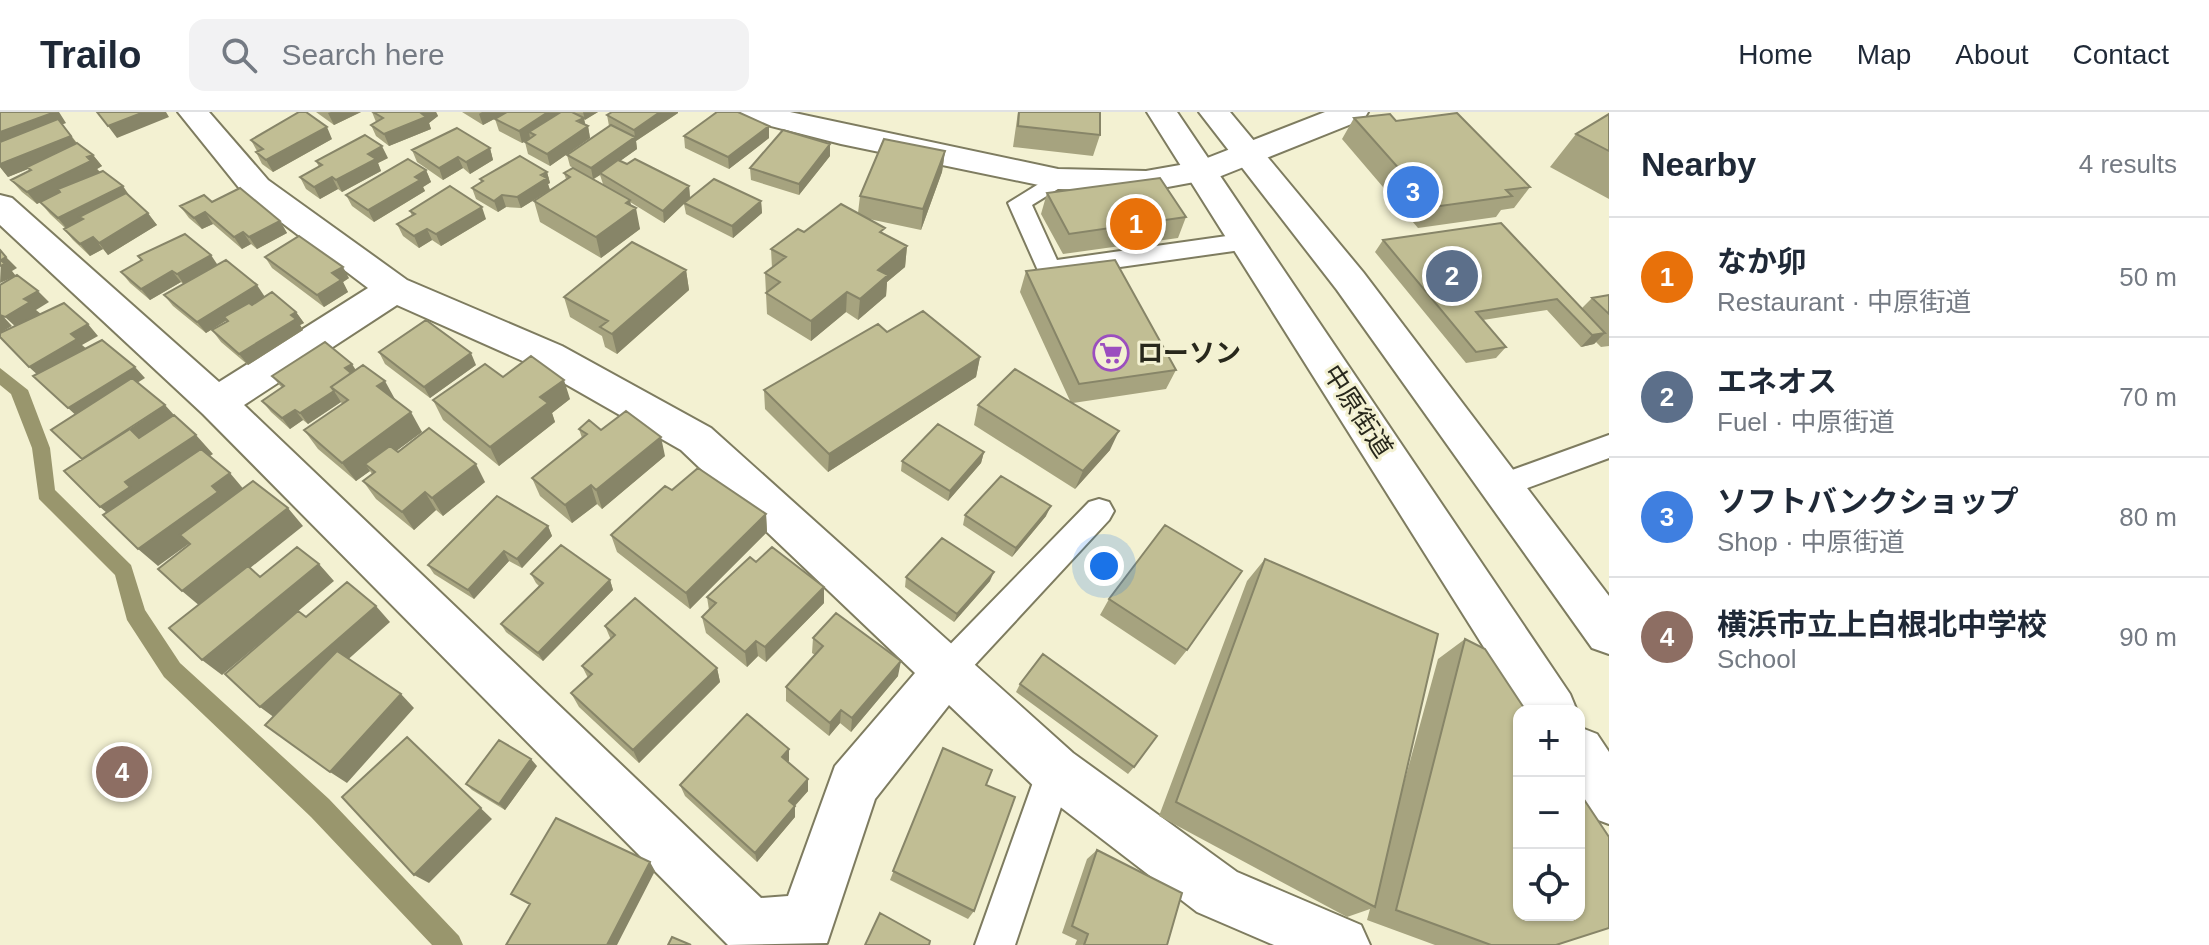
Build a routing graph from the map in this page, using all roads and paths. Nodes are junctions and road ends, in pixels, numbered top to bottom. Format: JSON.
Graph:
{"nodes":[{"id":1,"x":193,"y":112,"type":"edge"},
{"id":2,"x":755,"y":112,"type":"edge"},
{"id":3,"x":1162,"y":112,"type":"edge"},
{"id":4,"x":1214,"y":112,"type":"edge"},
{"id":5,"x":1353,"y":112,"type":"edge"},
{"id":6,"x":1246,"y":156,"type":"junction"},
{"id":7,"x":1204,"y":171,"type":"junction"},
{"id":8,"x":1058,"y":179,"type":"junction"},
{"id":9,"x":0,"y":206,"type":"edge"},
{"id":10,"x":1248,"y":241,"type":"junction"},
{"id":11,"x":394,"y":289,"type":"junction"},
{"id":12,"x":217,"y":403,"type":"junction"},
{"id":13,"x":1609,"y":446,"type":"edge"},
{"id":14,"x":1500,"y":486,"type":"junction"},
{"id":15,"x":1099,"y":511,"type":"dead end"},
{"id":16,"x":1609,"y":633,"type":"edge"},
{"id":17,"x":945,"y":673,"type":"junction"},
{"id":18,"x":1548,"y":705,"type":"edge"},
{"id":19,"x":1585,"y":761,"type":"edge"},
{"id":20,"x":1055,"y":771,"type":"junction"},
{"id":21,"x":1609,"y":798,"type":"edge"},
{"id":22,"x":995,"y":945,"type":"edge"},
{"id":23,"x":1341,"y":945,"type":"edge"}],
"edges":[{"from":1,"to":11,"type":"street"},
{"from":2,"to":8,"type":"street"},
{"from":3,"to":7,"type":"street","name":"中原街道"},
{"from":4,"to":6,"type":"street"},
{"from":5,"to":6,"type":"street"},
{"from":6,"to":7,"type":"street"},
{"from":6,"to":14,"type":"street"},
{"from":7,"to":8,"type":"street"},
{"from":7,"to":10,"type":"street","name":"中原街道"},
{"from":8,"to":10,"type":"lane"},
{"from":9,"to":12,"type":"street"},
{"from":10,"to":18,"type":"street","name":"中原街道"},
{"from":11,"to":12,"type":"street"},
{"from":11,"to":17,"type":"street"},
{"from":12,"to":17,"type":"street"},
{"from":13,"to":14,"type":"lane"},
{"from":14,"to":16,"type":"street"},
{"from":15,"to":17,"type":"lane"},
{"from":17,"to":20,"type":"street"},
{"from":19,"to":21,"type":"street"},
{"from":20,"to":22,"type":"lane"},
{"from":20,"to":23,"type":"street"}]}
